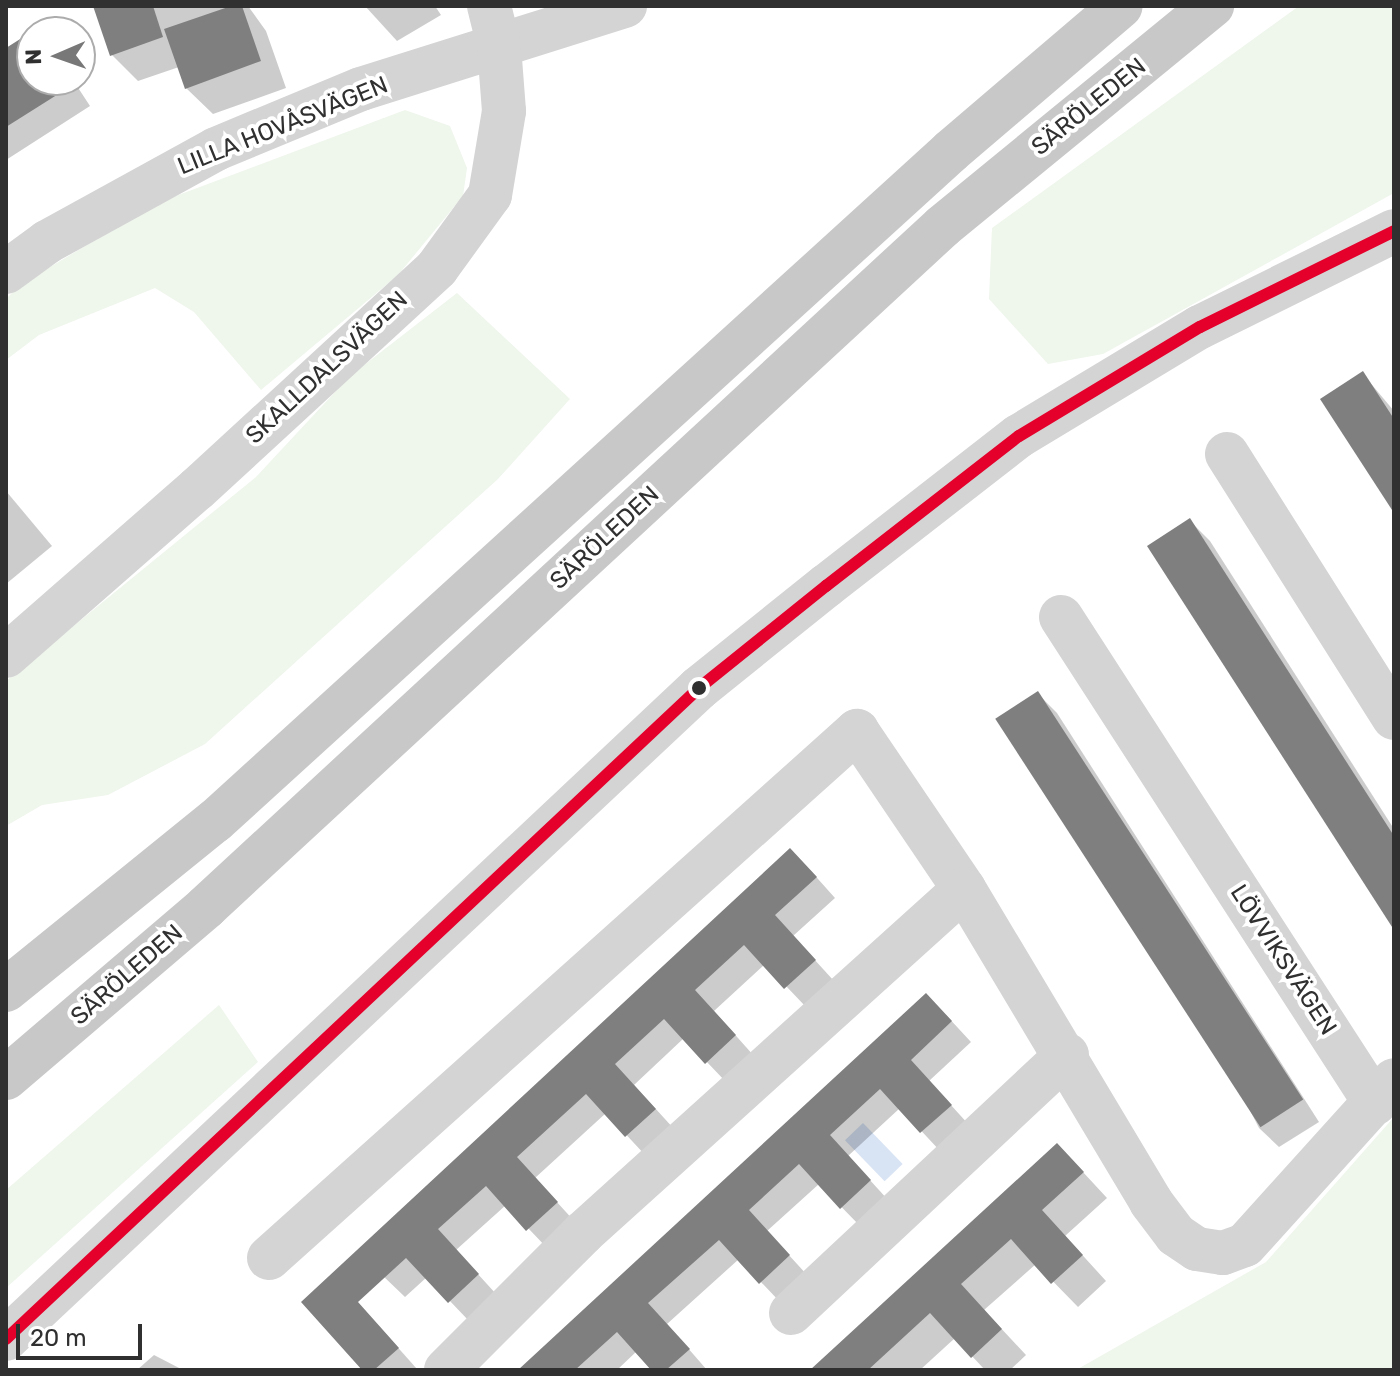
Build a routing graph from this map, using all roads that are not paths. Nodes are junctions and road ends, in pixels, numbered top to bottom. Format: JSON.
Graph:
{"nodes":[{"id":1,"x":625,"y":6,"type":"edge"},
{"id":2,"x":1121,"y":6,"type":"edge"},
{"id":3,"x":1212,"y":6,"type":"edge"},
{"id":4,"x":494,"y":26,"type":"edge"},
{"id":5,"x":1394,"y":231,"type":"edge"},
{"id":6,"x":6,"y":272,"type":"edge"},
{"id":7,"x":1227,"y":454,"type":"dead end"},
{"id":8,"x":1061,"y":617,"type":"dead end"},
{"id":9,"x":6,"y":656,"type":"edge"},
{"id":10,"x":1394,"y":718,"type":"edge"},
{"id":11,"x":964,"y":889,"type":"junction"},
{"id":12,"x":6,"y":990,"type":"edge"},
{"id":13,"x":1067,"y":1055,"type":"junction"},
{"id":14,"x":6,"y":1078,"type":"edge"},
{"id":15,"x":1384,"y":1091,"type":"edge"},
{"id":16,"x":269,"y":1258,"type":"dead end"},
{"id":17,"x":791,"y":1313,"type":"dead end"},
{"id":18,"x":6,"y":1339,"type":"edge"},
{"id":19,"x":446,"y":1370,"type":"edge"}],
"edges":[{"from":1,"to":4,"type":"street","name":"LILLA HOVÅSVÄGEN"},
{"from":2,"to":12,"type":"main road"},
{"from":3,"to":14,"type":"main road","name":"SÄRÖLEDEN"},
{"from":4,"to":6,"type":"street","name":"LILLA HOVÅSVÄGEN"},
{"from":4,"to":9,"type":"street","name":"SKALLDALSVÄGEN"},
{"from":5,"to":18,"type":"street"},
{"from":7,"to":10,"type":"street"},
{"from":8,"to":15,"type":"street","name":"LÖVVIKSVÄGEN"},
{"from":11,"to":13,"type":"street","name":"LÖVVIKSVÄGEN"},
{"from":11,"to":16,"type":"street","name":"LÖVVIKSVÄGEN"},
{"from":11,"to":19,"type":"street"},
{"from":13,"to":15,"type":"street","name":"LÖVVIKSVÄGEN"},
{"from":13,"to":17,"type":"street"}]}
